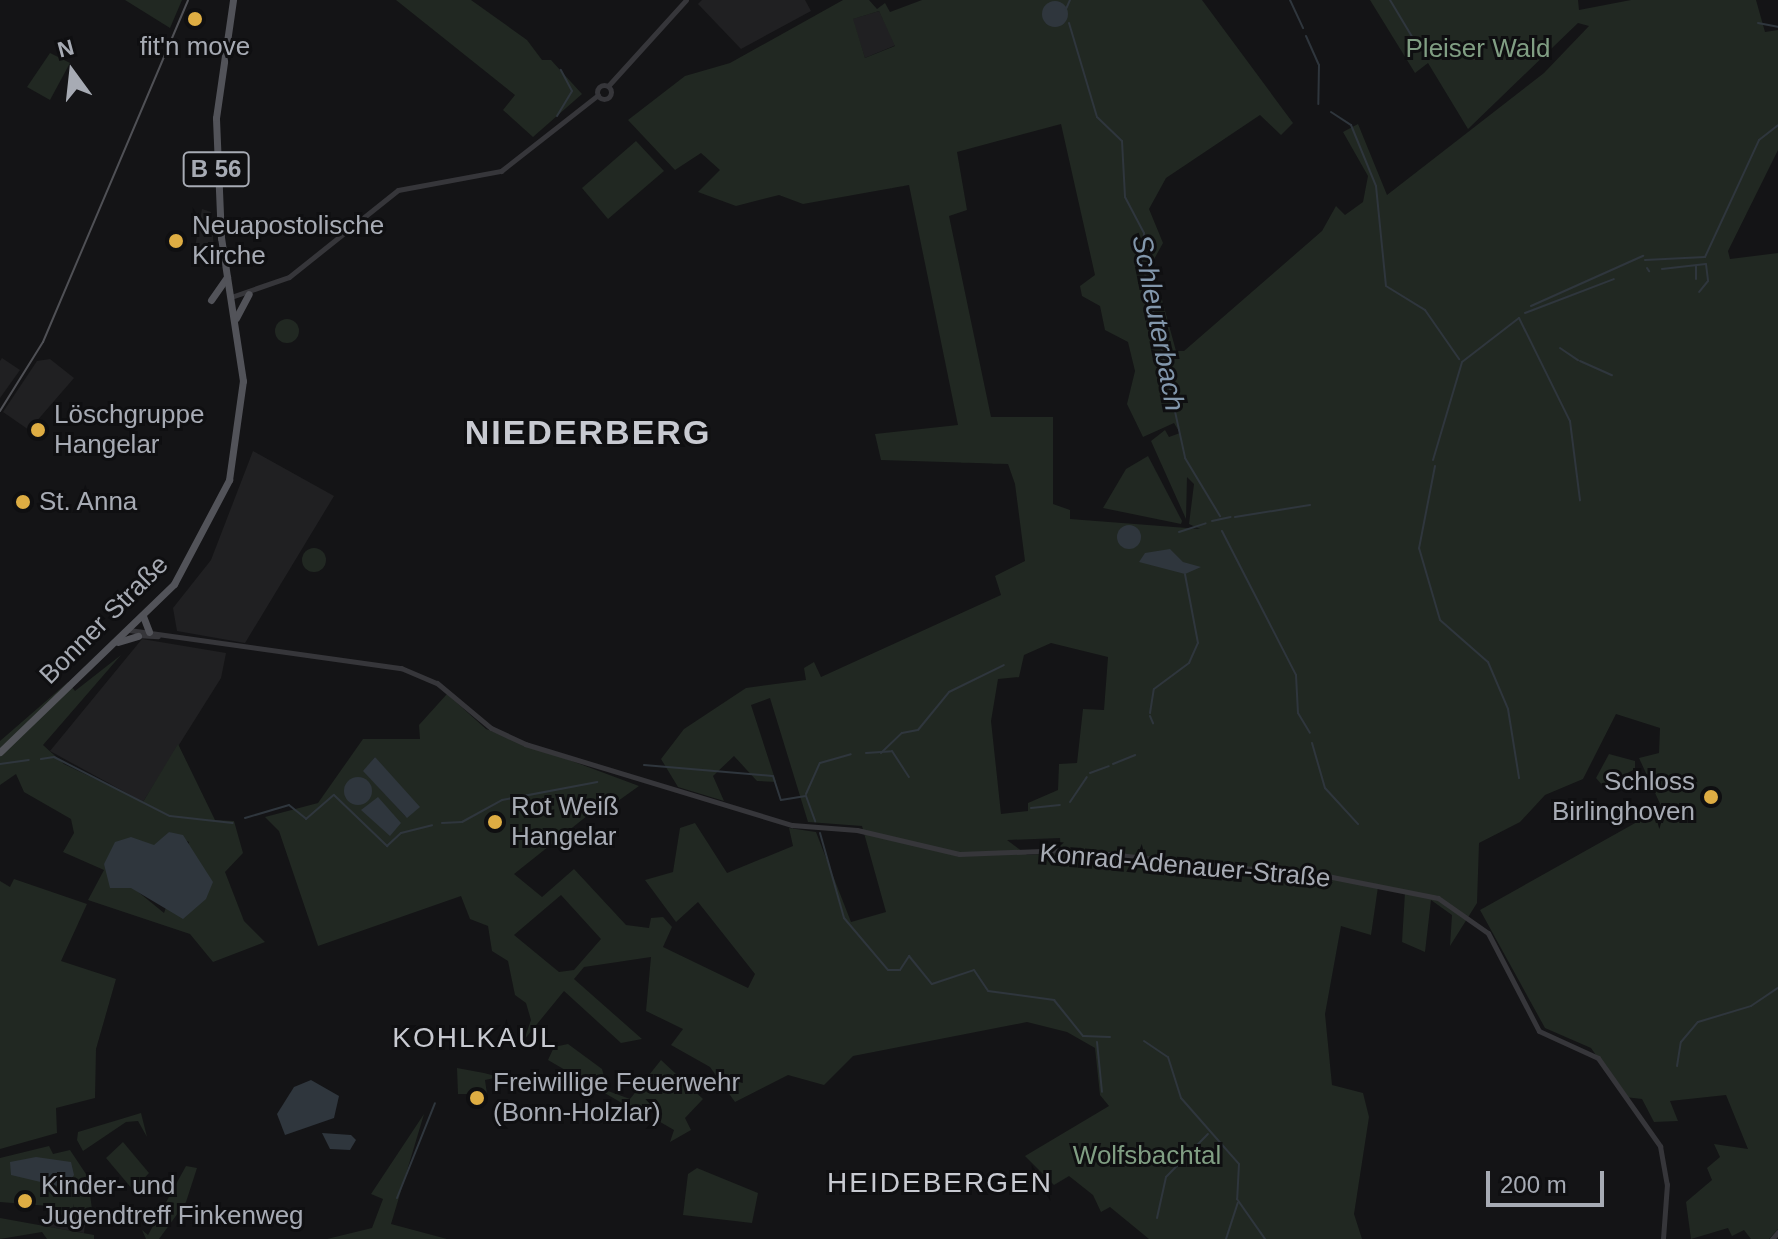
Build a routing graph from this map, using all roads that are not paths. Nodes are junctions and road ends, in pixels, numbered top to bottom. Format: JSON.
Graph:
{"nodes":[{"id":1,"x":233,"y":0,"type":"edge"},
{"id":2,"x":686,"y":0,"type":"edge"},
{"id":3,"x":608,"y":86,"type":"junction"},
{"id":4,"x":598,"y":95,"type":"junction"},
{"id":5,"x":227,"y":275,"type":"junction"},
{"id":6,"x":249,"y":294,"type":"junction"},
{"id":7,"x":231,"y":297,"type":"junction"},
{"id":8,"x":211,"y":300,"type":"dead end"},
{"id":9,"x":235,"y":321,"type":"junction"},
{"id":10,"x":143,"y":616,"type":"junction"},
{"id":11,"x":129,"y":630,"type":"junction"},
{"id":12,"x":149,"y":632,"type":"junction"},
{"id":13,"x":138,"y":636,"type":"junction"},
{"id":14,"x":167,"y":636,"type":"junction"},
{"id":15,"x":116,"y":642,"type":"junction"},
{"id":16,"x":0,"y":752,"type":"edge"},
{"id":17,"x":1778,"y":1232,"type":"edge"},
{"id":18,"x":1663,"y":1239,"type":"edge"},
{"id":19,"x":1772,"y":1239,"type":"edge"}],
"edges":[{"from":1,"to":5,"type":"main road","name":"Bonner Straße","number":"B 56"},
{"from":2,"to":3,"type":"street"},
{"from":3,"to":4,"type":"street"},
{"from":3,"to":4,"type":"street"},
{"from":4,"to":6,"type":"street"},
{"from":5,"to":7,"type":"main road","name":"Bonner Straße","number":"B 56"},
{"from":5,"to":8,"type":"main road"},
{"from":6,"to":7,"type":"street"},
{"from":6,"to":9,"type":"main road"},
{"from":7,"to":9,"type":"main road","name":"Bonner Straße","number":"B 56"},
{"from":9,"to":10,"type":"main road","name":"Bonner Straße","number":"B 56"},
{"from":10,"to":11,"type":"main road","name":"Bonner Straße","number":"B 56"},
{"from":10,"to":12,"type":"main road"},
{"from":11,"to":12,"type":"street","name":"Konrad-Adenauer-Straße"},
{"from":11,"to":13,"type":"street"},
{"from":11,"to":15,"type":"main road","name":"Bonner Straße","number":"B 56"},
{"from":12,"to":14,"type":"street","name":"Konrad-Adenauer-Straße"},
{"from":13,"to":14,"type":"street","name":"Konrad-Adenauer-Straße"},
{"from":13,"to":15,"type":"main road"},
{"from":14,"to":18,"type":"street","name":"Konrad-Adenauer-Straße"},
{"from":15,"to":16,"type":"main road","name":"Bonner Straße","number":"B 56"},
{"from":17,"to":19,"type":"street"}]}
